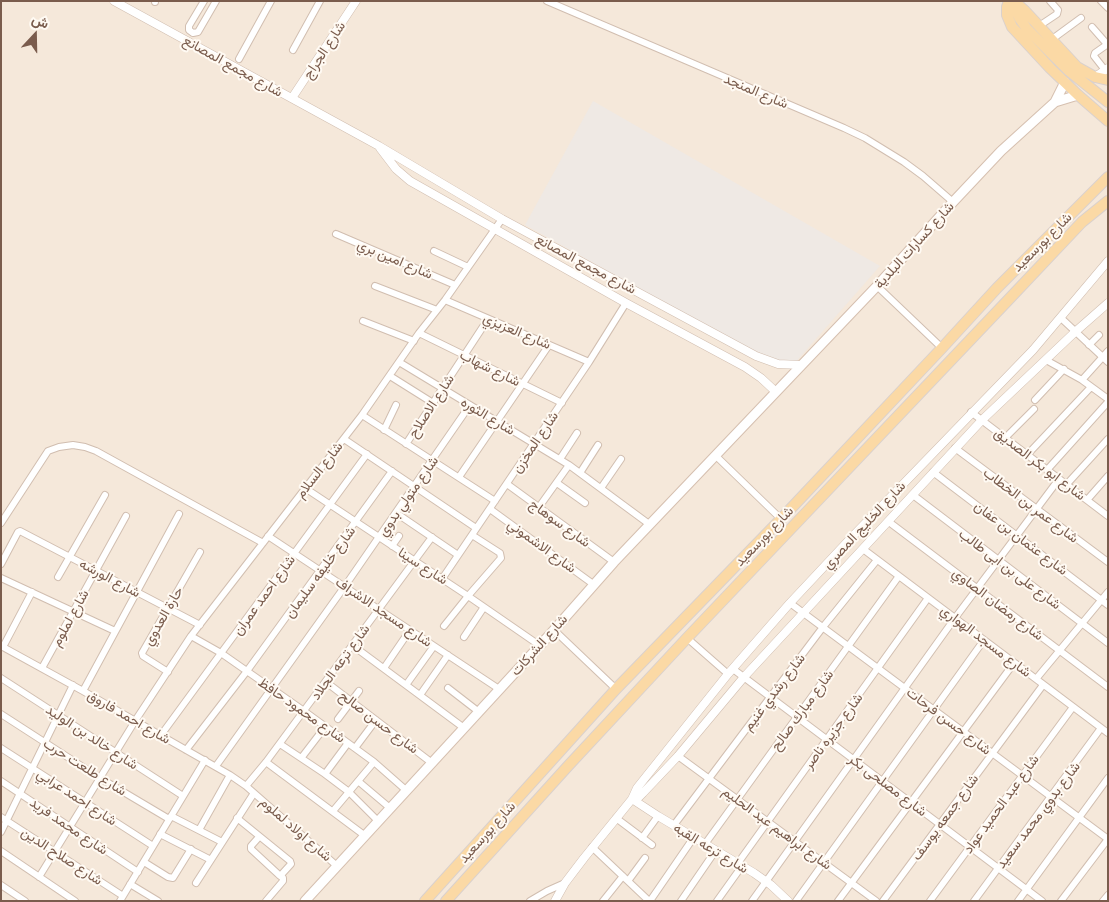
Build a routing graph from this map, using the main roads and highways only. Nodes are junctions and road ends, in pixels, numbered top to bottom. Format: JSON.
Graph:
{"nodes":[{"id":1,"x":1011,"y":1,"type":"edge"},
{"id":2,"x":1107,"y":73,"type":"edge"},
{"id":3,"x":1065,"y":82,"type":"junction"},
{"id":4,"x":1078,"y":95,"type":"junction"},
{"id":5,"x":1055,"y":102,"type":"junction"},
{"id":6,"x":1108,"y":102,"type":"edge"},
{"id":7,"x":1108,"y":121,"type":"edge"},
{"id":8,"x":1108,"y":177,"type":"edge"},
{"id":9,"x":1108,"y":201,"type":"edge"},
{"id":10,"x":1012,"y":272,"type":"junction"},
{"id":11,"x":1026,"y":281,"type":"junction"},
{"id":12,"x":997,"y":288,"type":"junction"},
{"id":13,"x":1012,"y":298,"type":"junction"},
{"id":14,"x":776,"y":391,"type":"joint"},
{"id":15,"x":305,"y":901,"type":"edge"},
{"id":16,"x":425,"y":901,"type":"edge"},
{"id":17,"x":446,"y":901,"type":"edge"}],
"edges":[{"from":1,"to":2,"type":"main road"},
{"from":1,"to":3,"type":"main road"},
{"from":1,"to":6,"type":"main road"},
{"from":3,"to":4,"type":"main road"},
{"from":3,"to":5,"type":"main road","name":"شارع كسارات البلدية"},
{"from":4,"to":5,"type":"main road","name":"شارع كسارات البلدية"},
{"from":4,"to":7,"type":"main road"},
{"from":5,"to":14,"type":"main road","name":"شارع كسارات البلدية"},
{"from":8,"to":10,"type":"main road","name":"شارع بورسعيد"},
{"from":9,"to":11,"type":"main road","name":"شارع بورسعيد"},
{"from":10,"to":11,"type":"main road"},
{"from":10,"to":12,"type":"main road","name":"شارع بورسعيد"},
{"from":11,"to":13,"type":"main road","name":"شارع بورسعيد"},
{"from":12,"to":13,"type":"main road"},
{"from":12,"to":16,"type":"main road","name":"شارع بورسعيد"},
{"from":13,"to":17,"type":"main road","name":"شارع بورسعيد"},
{"from":14,"to":15,"type":"main road","name":"شارع الشركات"}]}
